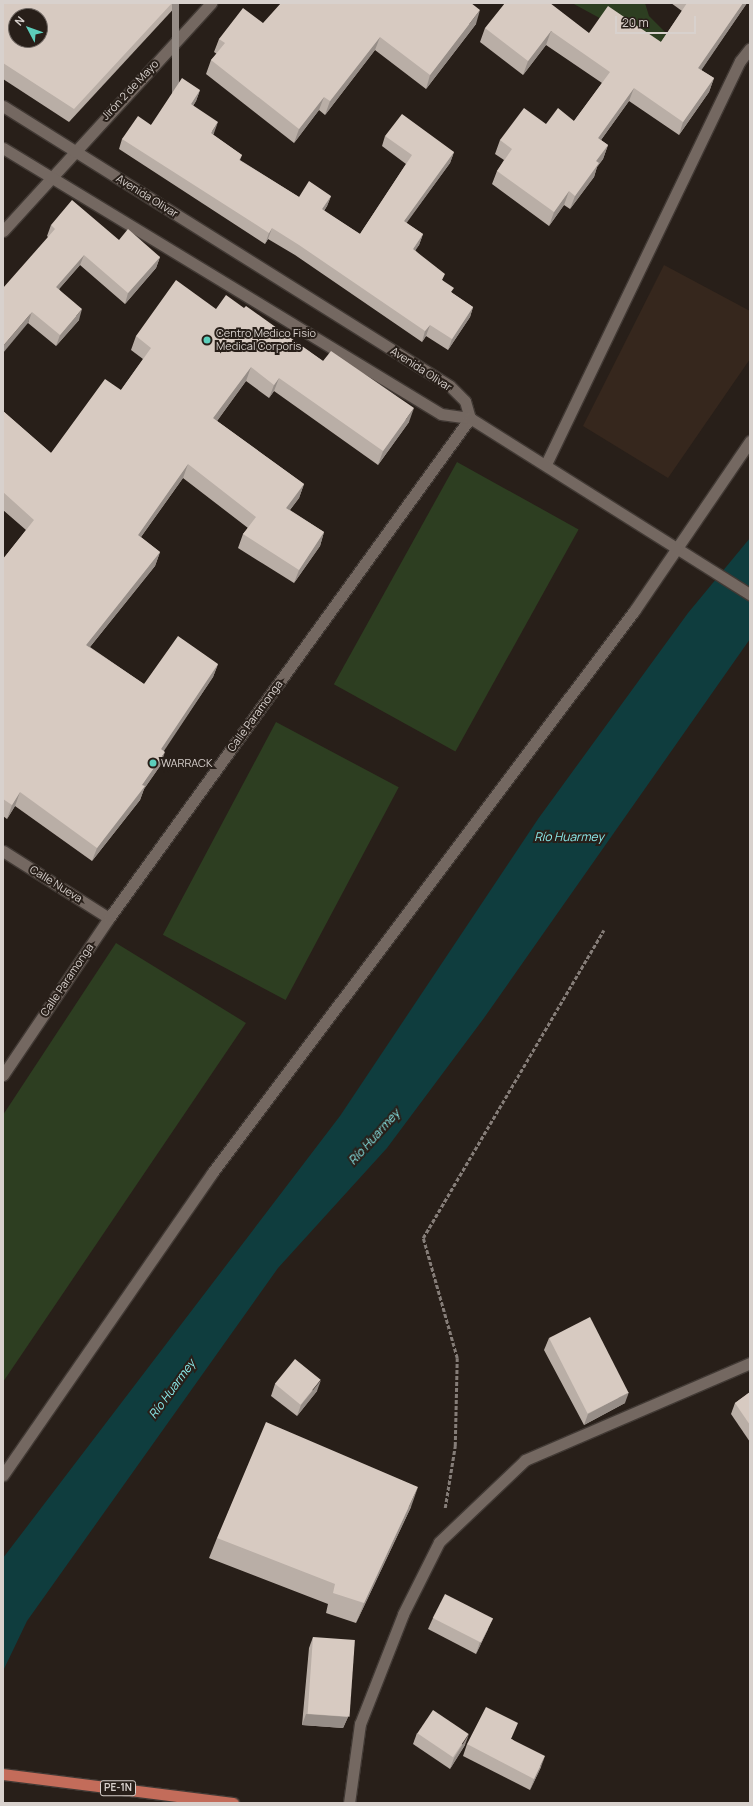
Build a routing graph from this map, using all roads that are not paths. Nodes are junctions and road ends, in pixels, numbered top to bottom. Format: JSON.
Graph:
{"nodes":[{"id":1,"x":211,"y":3,"type":"edge"},
{"id":2,"x":750,"y":48,"type":"edge"},
{"id":3,"x":3,"y":106,"type":"edge"},
{"id":4,"x":3,"y":148,"type":"edge"},
{"id":5,"x":74,"y":150,"type":"junction"},
{"id":6,"x":49,"y":177,"type":"junction"},
{"id":7,"x":3,"y":230,"type":"edge"},
{"id":8,"x":470,"y":418,"type":"junction"},
{"id":9,"x":750,"y":441,"type":"edge"},
{"id":10,"x":546,"y":464,"type":"junction"},
{"id":11,"x":676,"y":547,"type":"junction"},
{"id":12,"x":750,"y":594,"type":"edge"},
{"id":13,"x":3,"y":851,"type":"edge"},
{"id":14,"x":109,"y":918,"type":"junction"},
{"id":15,"x":3,"y":1075,"type":"edge"},
{"id":16,"x":750,"y":1363,"type":"edge"},
{"id":17,"x":3,"y":1475,"type":"edge"},
{"id":18,"x":3,"y":1774,"type":"edge"},
{"id":19,"x":233,"y":1803,"type":"edge"},
{"id":20,"x":349,"y":1803,"type":"edge"}],
"edges":[{"from":1,"to":5,"type":"street","name":"Jirón 2 de Mayo"},
{"from":2,"to":10,"type":"street"},
{"from":3,"to":5,"type":"street","name":"Avenida Olivar"},
{"from":4,"to":6,"type":"street"},
{"from":5,"to":6,"type":"street","name":"Jirón 2 de Mayo"},
{"from":5,"to":8,"type":"street","name":"Avenida Olivar"},
{"from":6,"to":7,"type":"street","name":"Jirón 2 de Mayo"},
{"from":6,"to":8,"type":"street"},
{"from":8,"to":10,"type":"street"},
{"from":8,"to":14,"type":"street","name":"Calle Paramonga"},
{"from":9,"to":11,"type":"street"},
{"from":10,"to":11,"type":"street"},
{"from":11,"to":12,"type":"street"},
{"from":11,"to":17,"type":"street"},
{"from":13,"to":14,"type":"street","name":"Calle Nueva"},
{"from":14,"to":15,"type":"street","name":"Calle Paramonga"},
{"from":16,"to":20,"type":"street"},
{"from":18,"to":19,"type":"highway","number":"PE-1N"}]}
